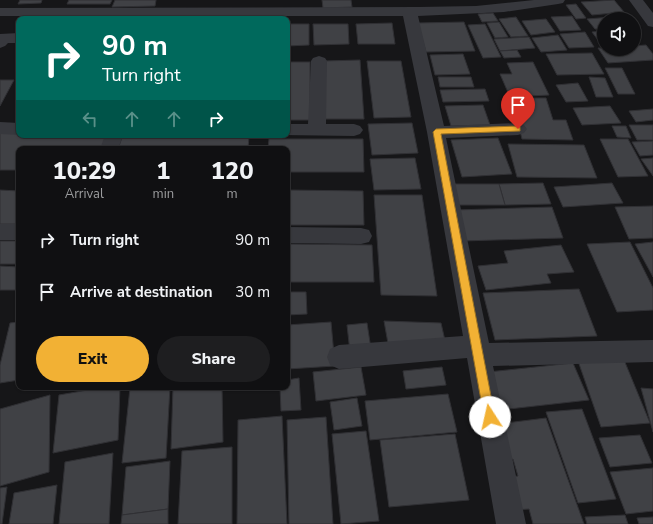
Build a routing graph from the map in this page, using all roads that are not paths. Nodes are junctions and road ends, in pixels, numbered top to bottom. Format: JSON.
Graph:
{"nodes":[{"id":1,"x":558,"y":0,"type":"edge"},
{"id":2,"x":636,"y":0,"type":"edge"},
{"id":3,"x":376,"y":6,"type":"edge"},
{"id":4,"x":10,"y":8,"type":"edge"},
{"id":5,"x":409,"y":11,"type":"junction"},
{"id":6,"x":52,"y":16,"type":"edge"},
{"id":7,"x":149,"y":16,"type":"edge"},
{"id":8,"x":653,"y":23,"type":"edge"},
{"id":9,"x":16,"y":38,"type":"edge"},
{"id":10,"x":0,"y":43,"type":"edge"},
{"id":11,"x":319,"y":61,"type":"dead end"},
{"id":12,"x":0,"y":128,"type":"edge"},
{"id":13,"x":16,"y":129,"type":"edge"},
{"id":14,"x":518,"y":129,"type":"dead end"},
{"id":15,"x":290,"y":130,"type":"edge"},
{"id":16,"x":317,"y":130,"type":"junction"},
{"id":17,"x":354,"y":130,"type":"dead end"},
{"id":18,"x":436,"y":132,"type":"junction"},
{"id":19,"x":0,"y":232,"type":"edge"},
{"id":20,"x":16,"y":232,"type":"edge"},
{"id":21,"x":290,"y":236,"type":"edge"},
{"id":22,"x":361,"y":236,"type":"dead end"},
{"id":23,"x":478,"y":350,"type":"junction"},
{"id":24,"x":653,"y":351,"type":"edge"},
{"id":25,"x":339,"y":357,"type":"dead end"},
{"id":26,"x":511,"y":524,"type":"edge"}],
"edges":[{"from":1,"to":5,"type":"street"},
{"from":2,"to":8,"type":"street"},
{"from":3,"to":5,"type":"street"},
{"from":3,"to":7,"type":"street"},
{"from":4,"to":6,"type":"street"},
{"from":5,"to":18,"type":"street"},
{"from":6,"to":7,"type":"street"},
{"from":9,"to":10,"type":"street"},
{"from":11,"to":16,"type":"street"},
{"from":12,"to":13,"type":"street"},
{"from":14,"to":18,"type":"street"},
{"from":15,"to":16,"type":"street"},
{"from":16,"to":17,"type":"street"},
{"from":18,"to":23,"type":"street"},
{"from":19,"to":20,"type":"street"},
{"from":21,"to":22,"type":"street"},
{"from":23,"to":24,"type":"street"},
{"from":23,"to":25,"type":"street"},
{"from":23,"to":26,"type":"street"}]}
